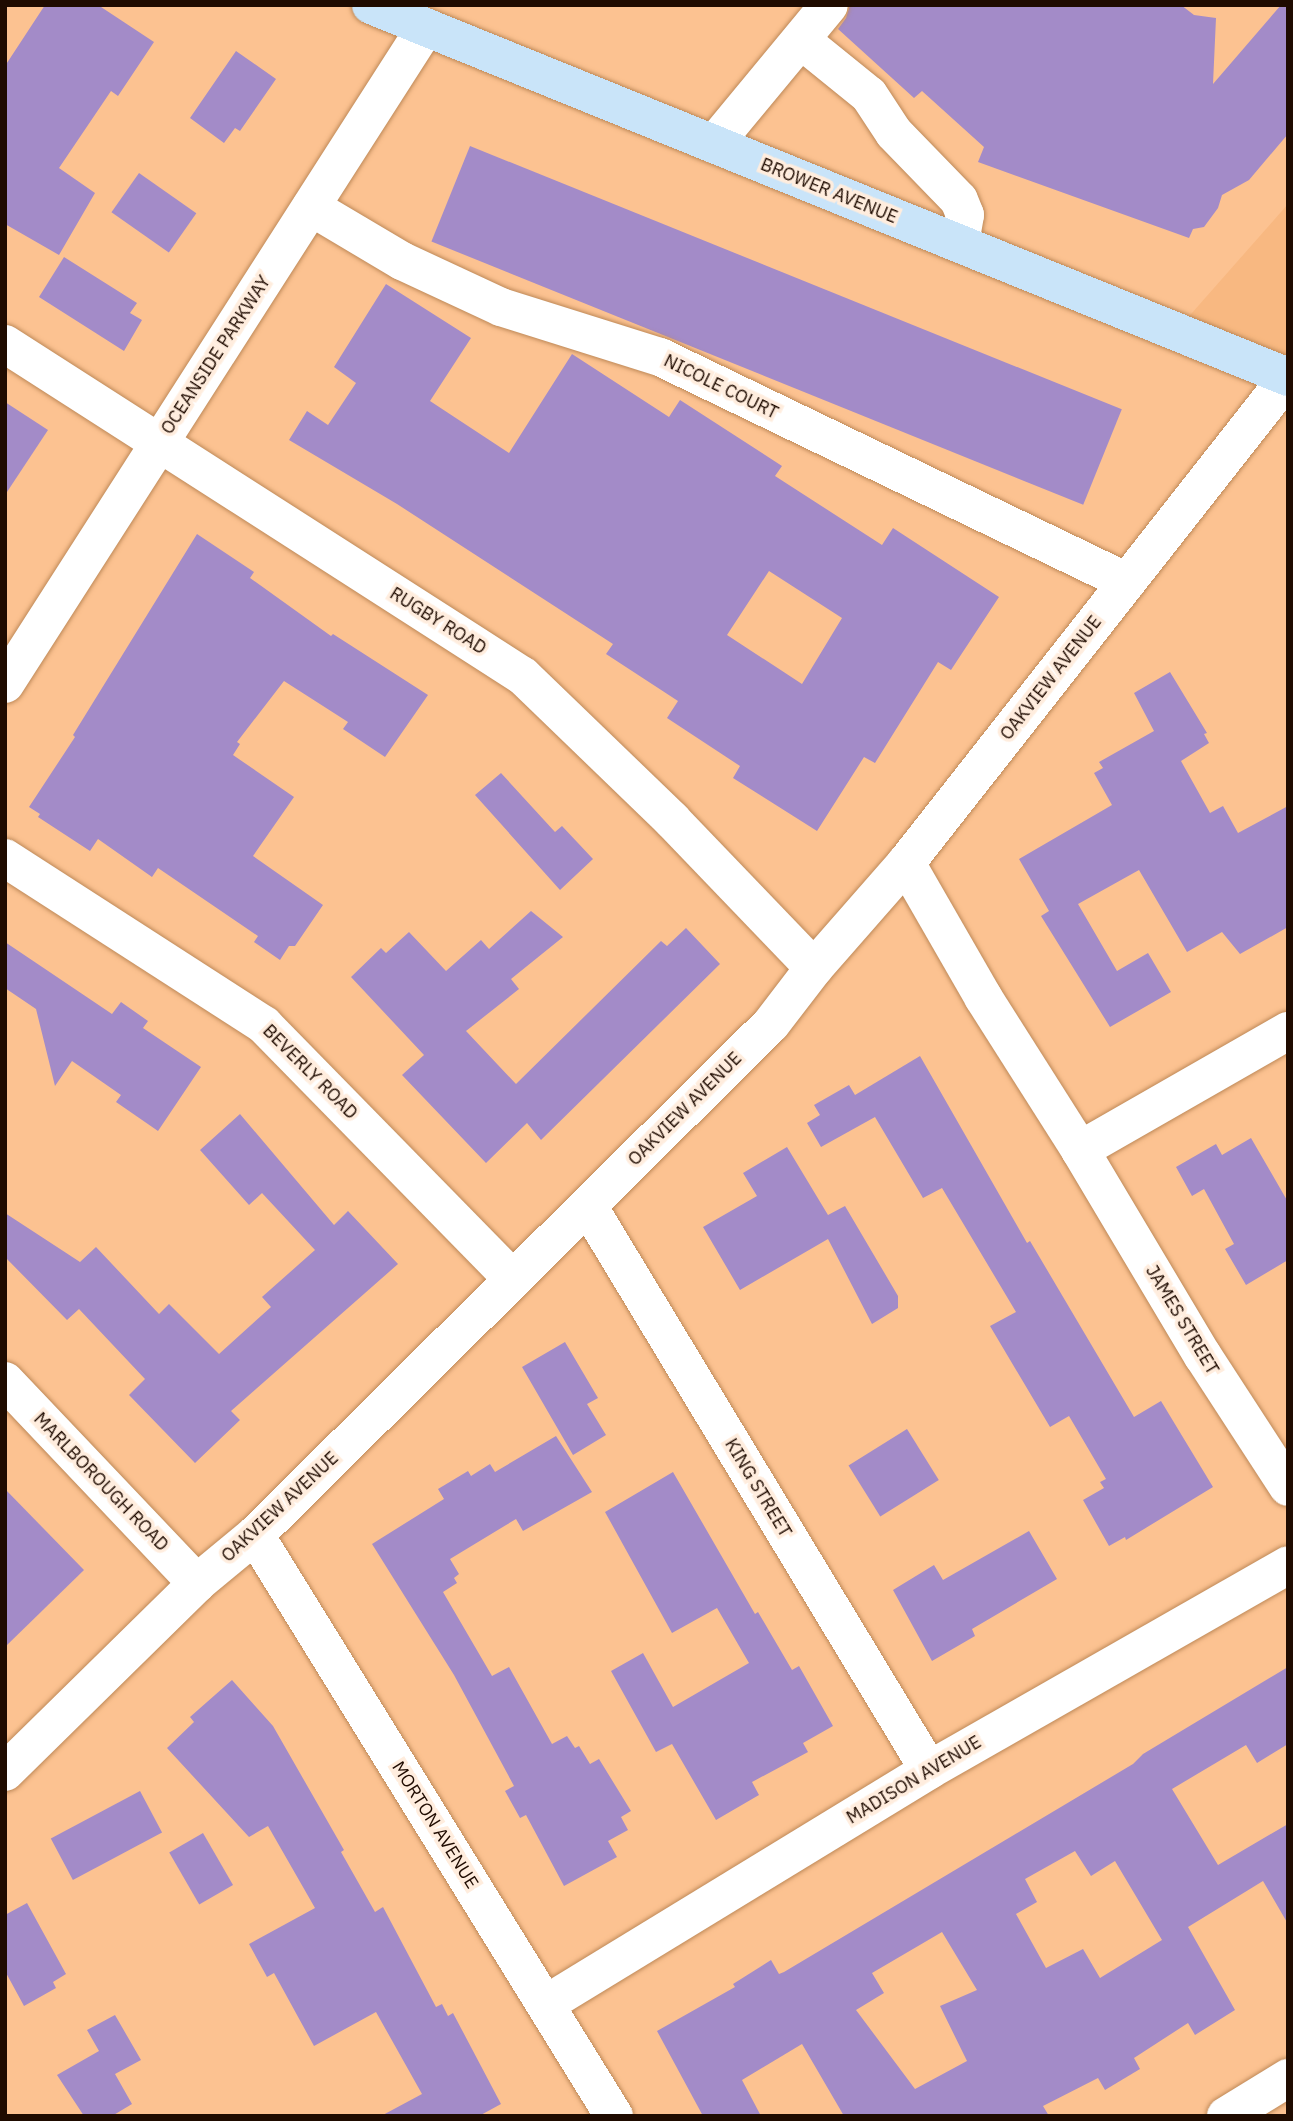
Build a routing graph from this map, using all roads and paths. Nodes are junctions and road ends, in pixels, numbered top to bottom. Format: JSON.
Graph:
{"nodes":[{"id":1,"x":371,"y":5,"type":"edge"},
{"id":2,"x":829,"y":5,"type":"edge"},
{"id":3,"x":426,"y":27,"type":"junction"},
{"id":4,"x":801,"y":40,"type":"junction"},
{"id":5,"x":714,"y":144,"type":"junction"},
{"id":6,"x":311,"y":207,"type":"junction"},
{"id":7,"x":960,"y":244,"type":"junction"},
{"id":8,"x":5,"y":344,"type":"edge"},
{"id":9,"x":1284,"y":368,"type":"edge"},
{"id":10,"x":159,"y":444,"type":"junction"},
{"id":11,"x":1127,"y":582,"type":"junction"},
{"id":12,"x":5,"y":684,"type":"edge"},
{"id":13,"x":5,"y":858,"type":"edge"},
{"id":14,"x":906,"y":863,"type":"junction"},
{"id":15,"x":814,"y":968,"type":"junction"},
{"id":16,"x":1288,"y":1031,"type":"edge"},
{"id":17,"x":1080,"y":1150,"type":"junction"},
{"id":18,"x":588,"y":1206,"type":"junction"},
{"id":19,"x":513,"y":1279,"type":"junction"},
{"id":20,"x":5,"y":1381,"type":"edge"},
{"id":21,"x":1288,"y":1487,"type":"edge"},
{"id":22,"x":255,"y":1535,"type":"junction"},
{"id":23,"x":1288,"y":1565,"type":"edge"},
{"id":24,"x":197,"y":1583,"type":"junction"},
{"id":25,"x":929,"y":1770,"type":"junction"},
{"id":26,"x":5,"y":1772,"type":"edge"},
{"id":27,"x":546,"y":2004,"type":"junction"},
{"id":28,"x":1288,"y":2078,"type":"edge"},
{"id":29,"x":614,"y":2116,"type":"edge"},
{"id":30,"x":1226,"y":2116,"type":"edge"}],
"edges":[{"from":1,"to":3,"type":"main road","name":"BROWER AVENUE"},
{"from":2,"to":4,"type":"street"},
{"from":3,"to":5,"type":"main road","name":"BROWER AVENUE"},
{"from":3,"to":6,"type":"street","name":"OCEANSIDE PARKWAY"},
{"from":4,"to":5,"type":"street"},
{"from":4,"to":7,"type":"street"},
{"from":5,"to":7,"type":"main road","name":"BROWER AVENUE"},
{"from":6,"to":10,"type":"street","name":"OCEANSIDE PARKWAY"},
{"from":6,"to":11,"type":"street","name":"NICOLE COURT"},
{"from":7,"to":9,"type":"main road","name":"BROWER AVENUE"},
{"from":8,"to":10,"type":"street","name":"RUGBY ROAD"},
{"from":9,"to":11,"type":"street","name":"OAKVIEW AVENUE"},
{"from":10,"to":12,"type":"street","name":"OCEANSIDE PARKWAY"},
{"from":10,"to":15,"type":"street","name":"RUGBY ROAD"},
{"from":11,"to":14,"type":"street","name":"OAKVIEW AVENUE"},
{"from":13,"to":19,"type":"street","name":"BEVERLY ROAD"},
{"from":14,"to":15,"type":"street","name":"OAKVIEW AVENUE"},
{"from":14,"to":17,"type":"street","name":"JAMES STREET"},
{"from":15,"to":18,"type":"street","name":"OAKVIEW AVENUE"},
{"from":16,"to":17,"type":"street"},
{"from":17,"to":21,"type":"street","name":"JAMES STREET"},
{"from":18,"to":19,"type":"street","name":"OAKVIEW AVENUE"},
{"from":18,"to":25,"type":"street","name":"KING STREET"},
{"from":19,"to":22,"type":"street","name":"OAKVIEW AVENUE"},
{"from":20,"to":24,"type":"street","name":"MARLBOROUGH ROAD"},
{"from":22,"to":24,"type":"street","name":"OAKVIEW AVENUE"},
{"from":22,"to":27,"type":"street","name":"MORTON AVENUE"},
{"from":23,"to":25,"type":"street","name":"MADISON AVENUE"},
{"from":24,"to":26,"type":"street","name":"OAKVIEW AVENUE"},
{"from":25,"to":27,"type":"street","name":"MADISON AVENUE"},
{"from":27,"to":29,"type":"street","name":"MORTON AVENUE"},
{"from":28,"to":30,"type":"street"}]}
